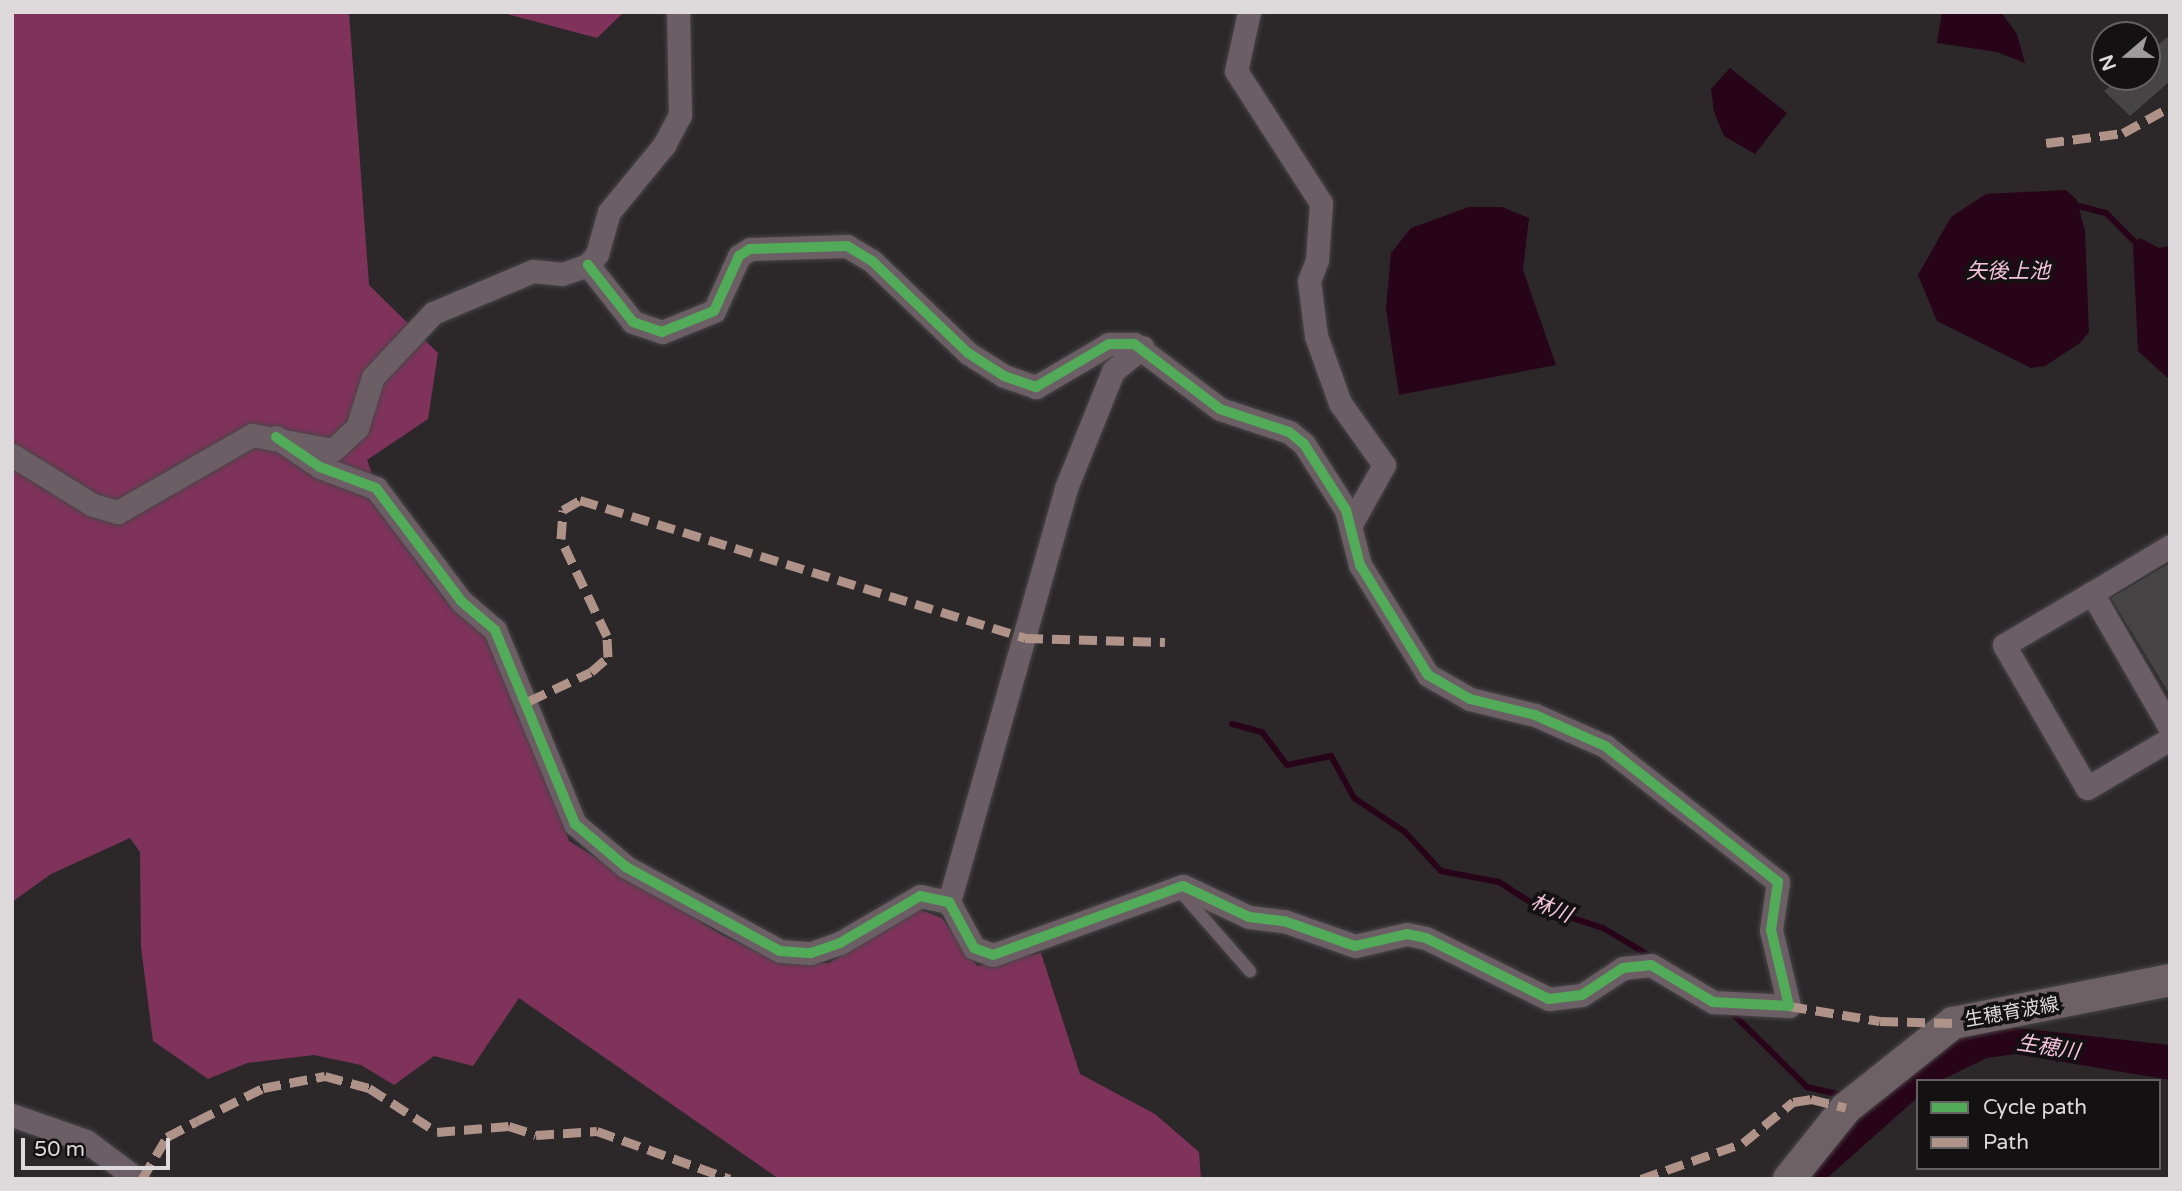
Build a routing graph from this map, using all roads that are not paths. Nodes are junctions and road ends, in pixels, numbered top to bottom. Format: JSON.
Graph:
{"nodes":[{"id":1,"x":678,"y":12,"type":"edge"},
{"id":2,"x":1249,"y":12,"type":"edge"},
{"id":3,"x":588,"y":265,"type":"junction"},
{"id":4,"x":1143,"y":347,"type":"junction"},
{"id":5,"x":276,"y":437,"type":"junction"},
{"id":6,"x":12,"y":455,"type":"edge"},
{"id":7,"x":1352,"y":524,"type":"junction"},
{"id":8,"x":2170,"y":546,"type":"edge"},
{"id":9,"x":2092,"y":593,"type":"junction"},
{"id":10,"x":2170,"y":728,"type":"edge"},
{"id":11,"x":2170,"y":739,"type":"edge"},
{"id":12,"x":1176,"y":887,"type":"junction"},
{"id":13,"x":949,"y":902,"type":"junction"},
{"id":14,"x":1250,"y":971,"type":"dead end"},
{"id":15,"x":2170,"y":980,"type":"edge"},
{"id":16,"x":12,"y":1115,"type":"edge"},
{"id":17,"x":1792,"y":1175,"type":"edge"},
{"id":18,"x":137,"y":1179,"type":"edge"}],
"edges":[{"from":1,"to":3,"type":"street"},
{"from":2,"to":7,"type":"street"},
{"from":3,"to":4,"type":"street"},
{"from":3,"to":5,"type":"street"},
{"from":4,"to":7,"type":"street"},
{"from":4,"to":13,"type":"street"},
{"from":5,"to":6,"type":"street"},
{"from":5,"to":13,"type":"street"},
{"from":7,"to":12,"type":"street"},
{"from":8,"to":9,"type":"street"},
{"from":9,"to":10,"type":"street"},
{"from":9,"to":11,"type":"street"},
{"from":12,"to":13,"type":"street"},
{"from":12,"to":14,"type":"lane"},
{"from":15,"to":17,"type":"main road","name":"生穂育波線"},
{"from":16,"to":18,"type":"street"}]}
